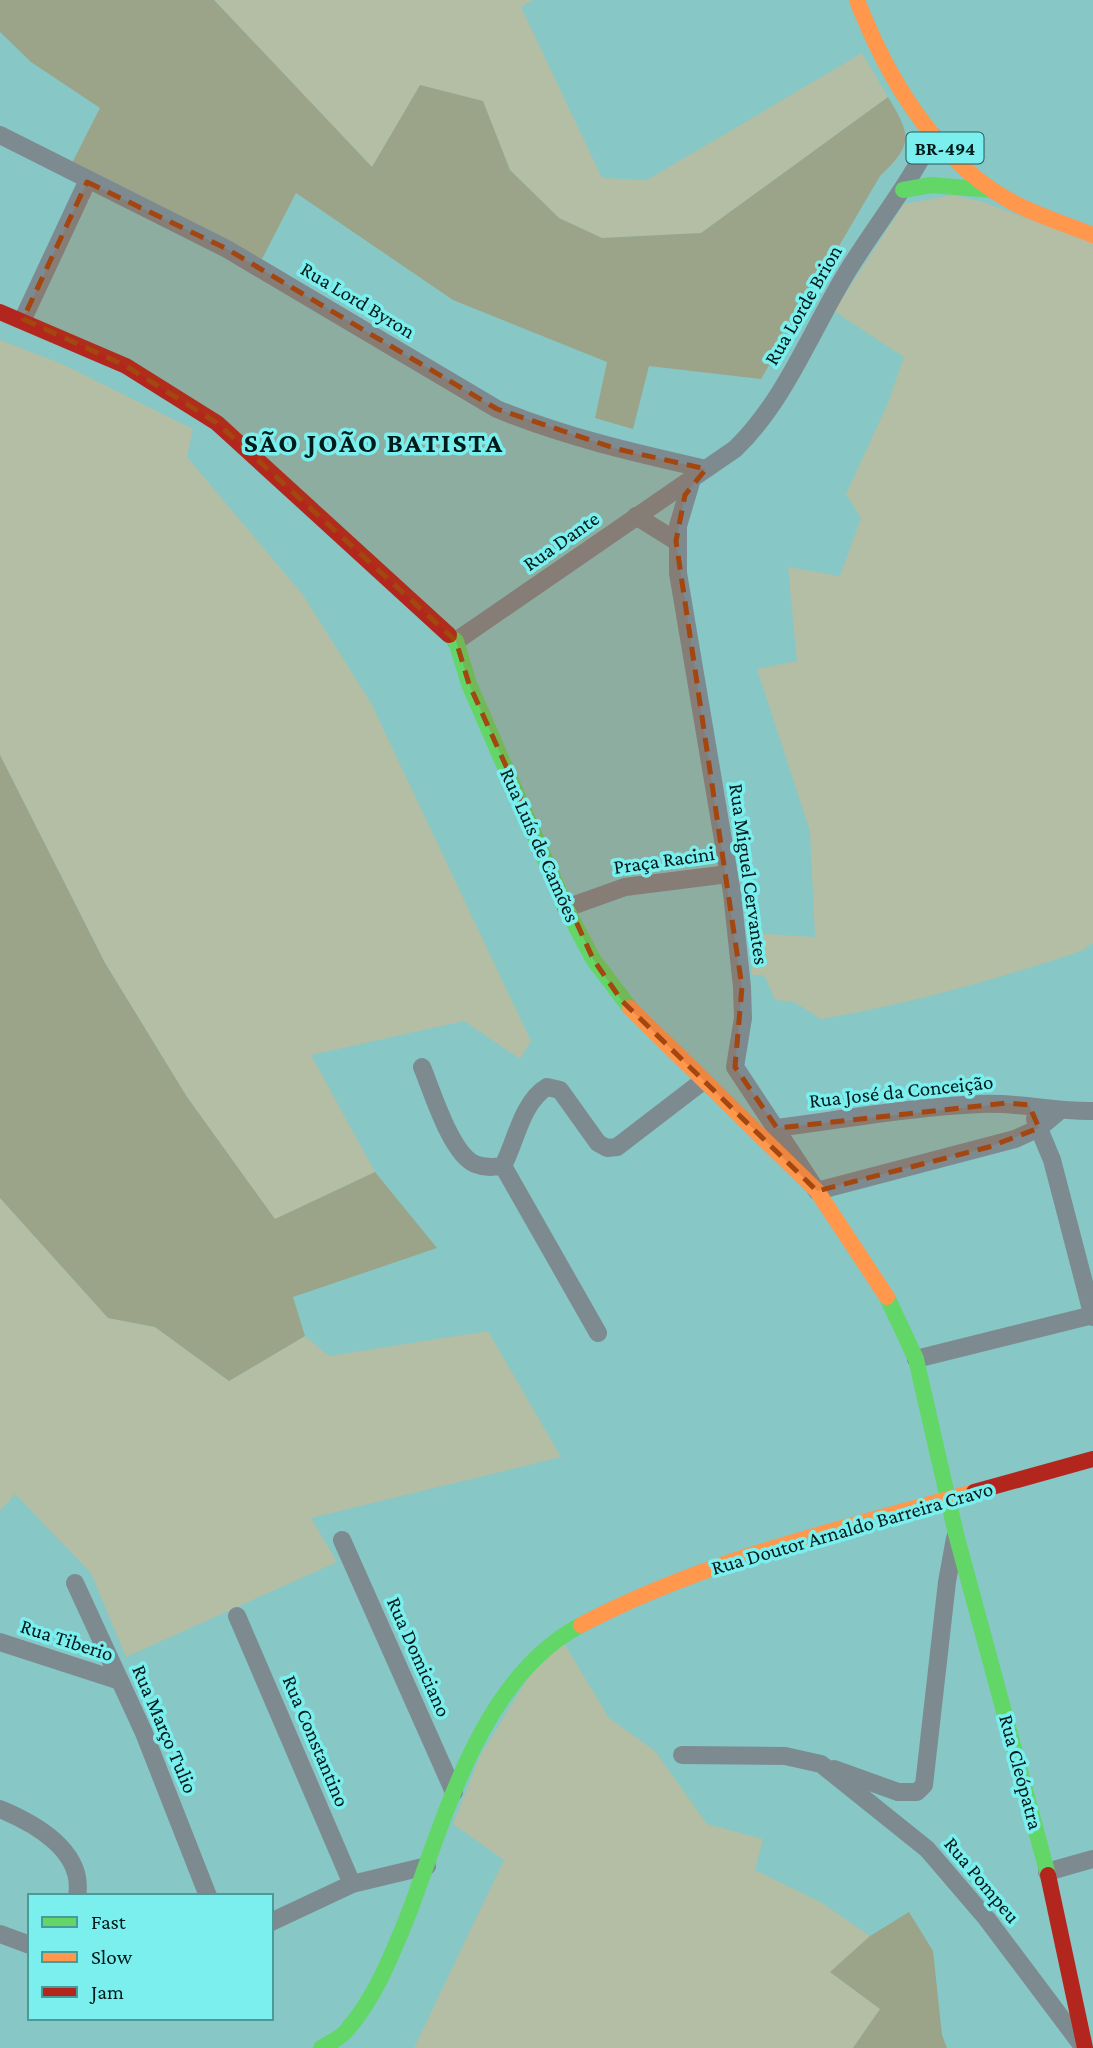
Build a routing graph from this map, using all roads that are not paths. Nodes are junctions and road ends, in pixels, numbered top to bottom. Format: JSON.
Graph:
{"nodes":[{"id":1,"x":857,"y":0,"type":"edge"},
{"id":2,"x":0,"y":135,"type":"edge"},
{"id":3,"x":933,"y":136,"type":"junction"},
{"id":4,"x":88,"y":182,"type":"junction"},
{"id":5,"x":903,"y":190,"type":"junction"},
{"id":6,"x":992,"y":190,"type":"junction"},
{"id":7,"x":1093,"y":235,"type":"edge"},
{"id":8,"x":0,"y":312,"type":"edge"},
{"id":9,"x":23,"y":319,"type":"junction"},
{"id":10,"x":699,"y":474,"type":"junction"},
{"id":11,"x":636,"y":516,"type":"junction"},
{"id":12,"x":676,"y":541,"type":"junction"},
{"id":13,"x":456,"y":641,"type":"junction"},
{"id":14,"x":729,"y":874,"type":"junction"},
{"id":15,"x":566,"y":908,"type":"junction"},
{"id":16,"x":422,"y":1067,"type":"dead end"},
{"id":17,"x":703,"y":1081,"type":"junction"},
{"id":18,"x":1029,"y":1105,"type":"junction"},
{"id":19,"x":1093,"y":1111,"type":"edge"},
{"id":20,"x":1058,"y":1112,"type":"junction"},
{"id":21,"x":777,"y":1128,"type":"junction"},
{"id":22,"x":1039,"y":1128,"type":"junction"},
{"id":23,"x":503,"y":1166,"type":"junction"},
{"id":24,"x":817,"y":1191,"type":"junction"},
{"id":25,"x":1093,"y":1316,"type":"edge"},
{"id":26,"x":598,"y":1333,"type":"dead end"},
{"id":27,"x":916,"y":1359,"type":"junction"},
{"id":28,"x":1093,"y":1459,"type":"edge"},
{"id":29,"x":950,"y":1499,"type":"junction"},
{"id":30,"x":956,"y":1534,"type":"junction"},
{"id":31,"x":342,"y":1540,"type":"dead end"},
{"id":32,"x":75,"y":1583,"type":"dead end"},
{"id":33,"x":972,"y":1585,"type":"junction"},
{"id":34,"x":943,"y":1614,"type":"junction"},
{"id":35,"x":237,"y":1616,"type":"dead end"},
{"id":36,"x":0,"y":1642,"type":"edge"},
{"id":37,"x":120,"y":1681,"type":"junction"},
{"id":38,"x":681,"y":1755,"type":"dead end"},
{"id":39,"x":821,"y":1764,"type":"junction"},
{"id":40,"x":454,"y":1792,"type":"junction"},
{"id":41,"x":0,"y":1809,"type":"edge"},
{"id":42,"x":1093,"y":1859,"type":"edge"},
{"id":43,"x":427,"y":1866,"type":"junction"},
{"id":44,"x":1047,"y":1872,"type":"junction"},
{"id":45,"x":352,"y":1884,"type":"junction"},
{"id":46,"x":77,"y":1894,"type":"edge"},
{"id":47,"x":207,"y":1894,"type":"edge"},
{"id":48,"x":273,"y":1921,"type":"edge"},
{"id":49,"x":0,"y":1934,"type":"edge"},
{"id":50,"x":28,"y":1944,"type":"edge"},
{"id":51,"x":321,"y":2048,"type":"edge"},
{"id":52,"x":1084,"y":2048,"type":"edge"}],
"edges":[{"from":1,"to":3,"type":"main road","number":"BR-494"},
{"from":2,"to":4,"type":"street","name":"Rua Lord Byron"},
{"from":3,"to":5,"type":"street","name":"Rua Lorde Brion"},
{"from":3,"to":6,"type":"main road","number":"BR-494"},
{"from":4,"to":9,"type":"street"},
{"from":4,"to":10,"type":"street","name":"Rua Lord Byron"},
{"from":5,"to":6,"type":"main road"},
{"from":5,"to":10,"type":"street","name":"Rua Lorde Brion"},
{"from":6,"to":7,"type":"main road","number":"BR-494"},
{"from":8,"to":9,"type":"main road"},
{"from":9,"to":13,"type":"main road"},
{"from":10,"to":11,"type":"street","name":"Rua Dante"},
{"from":10,"to":12,"type":"street","name":"Rua Miguel Cervantes"},
{"from":11,"to":12,"type":"street"},
{"from":11,"to":13,"type":"street","name":"Rua Dante"},
{"from":12,"to":14,"type":"street","name":"Rua Miguel Cervantes"},
{"from":13,"to":15,"type":"main road","name":"Rua Luís de Camões"},
{"from":14,"to":15,"type":"street","name":"Praça Racini"},
{"from":14,"to":21,"type":"street","name":"Rua Miguel Cervantes"},
{"from":15,"to":17,"type":"main road","name":"Rua Luís de Camões"},
{"from":16,"to":23,"type":"street"},
{"from":17,"to":23,"type":"street"},
{"from":17,"to":24,"type":"main road","name":"Rua Luís de Camões"},
{"from":18,"to":20,"type":"street","name":"Rua José da Conceição"},
{"from":18,"to":21,"type":"street","name":"Rua José da Conceição"},
{"from":18,"to":22,"type":"street"},
{"from":19,"to":20,"type":"street","name":"Rua José da Conceição"},
{"from":20,"to":22,"type":"street"},
{"from":21,"to":24,"type":"street","name":"Rua Miguel Cervantes"},
{"from":22,"to":24,"type":"street"},
{"from":22,"to":25,"type":"street"},
{"from":23,"to":26,"type":"street"},
{"from":24,"to":27,"type":"main road","name":"Rua Luís de Camões"},
{"from":25,"to":27,"type":"street"},
{"from":27,"to":29,"type":"main road","name":"Rua Luís de Camões"},
{"from":28,"to":29,"type":"main road","name":"Rua Doutor Arnaldo Barreira Cravo"},
{"from":29,"to":30,"type":"main road","name":"Rua Cleópatra"},
{"from":29,"to":40,"type":"main road","name":"Rua Doutor Arnaldo Barreira Cravo"},
{"from":30,"to":33,"type":"main road","name":"Rua Cleópatra"},
{"from":30,"to":34,"type":"street","name":"Rua Pompeu"},
{"from":31,"to":40,"type":"street","name":"Rua Domiciano"},
{"from":32,"to":37,"type":"street","name":"Rua Março Tulio"},
{"from":33,"to":34,"type":"street"},
{"from":33,"to":44,"type":"main road","name":"Rua Cleópatra"},
{"from":34,"to":39,"type":"street","name":"Rua Pompeu"},
{"from":35,"to":45,"type":"street","name":"Rua Constantino"},
{"from":36,"to":37,"type":"street","name":"Rua Tiberio"},
{"from":37,"to":47,"type":"street","name":"Rua Março Tulio"},
{"from":38,"to":39,"type":"street","name":"Rua Pompeu"},
{"from":39,"to":52,"type":"street","name":"Rua Pompeu"},
{"from":40,"to":43,"type":"main road","name":"Rua Doutor Arnaldo Barreira Cravo"},
{"from":41,"to":46,"type":"street"},
{"from":42,"to":44,"type":"street"},
{"from":43,"to":45,"type":"street"},
{"from":43,"to":51,"type":"main road","name":"Rua Doutor Arnaldo Barreira Cravo"},
{"from":44,"to":52,"type":"main road","name":"Rua Cleópatra"},
{"from":45,"to":48,"type":"street"},
{"from":49,"to":50,"type":"street"}]}
